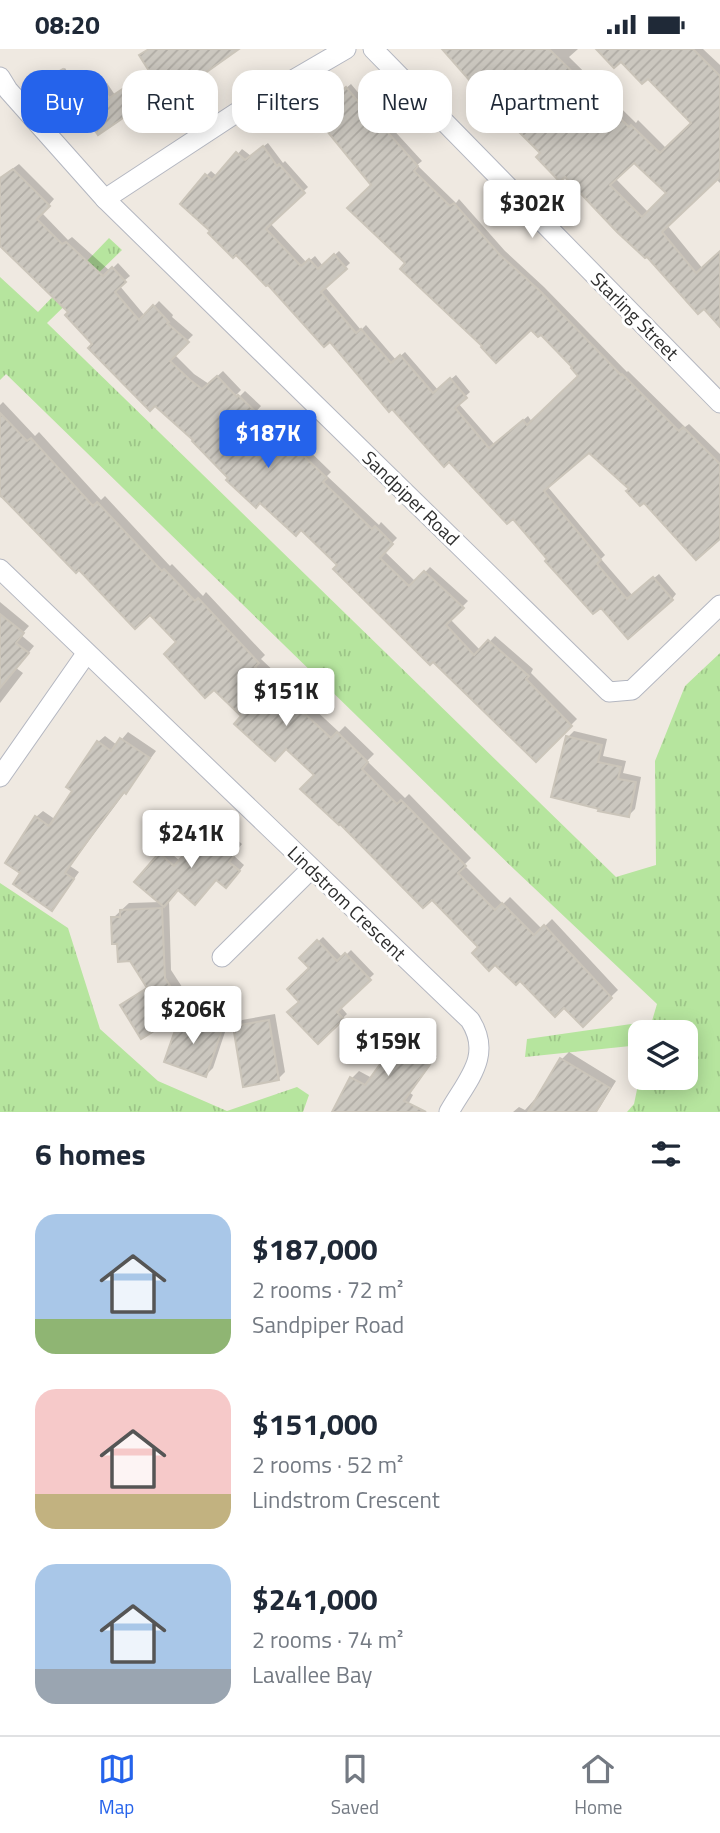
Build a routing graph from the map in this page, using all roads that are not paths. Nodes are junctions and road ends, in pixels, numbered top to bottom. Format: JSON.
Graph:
{"nodes":[{"id":1,"x":346,"y":49,"type":"edge"},
{"id":2,"x":373,"y":49,"type":"edge"},
{"id":3,"x":0,"y":77,"type":"edge"},
{"id":4,"x":105,"y":199,"type":"junction"},
{"id":5,"x":720,"y":403,"type":"edge"},
{"id":6,"x":0,"y":569,"type":"edge"},
{"id":7,"x":720,"y":605,"type":"edge"},
{"id":8,"x":86,"y":654,"type":"junction"},
{"id":9,"x":0,"y":777,"type":"edge"},
{"id":10,"x":311,"y":869,"type":"junction"},
{"id":11,"x":222,"y":957,"type":"dead end"},
{"id":12,"x":449,"y":1112,"type":"edge"}],
"edges":[{"from":1,"to":4,"type":"street"},
{"from":2,"to":5,"type":"street","name":"Starling Street"},
{"from":3,"to":4,"type":"street","name":"Sandpiper Road"},
{"from":4,"to":7,"type":"street","name":"Sandpiper Road"},
{"from":6,"to":8,"type":"street","name":"Lindstrom Crescent"},
{"from":8,"to":9,"type":"street"},
{"from":8,"to":10,"type":"street","name":"Lindstrom Crescent"},
{"from":10,"to":11,"type":"street"},
{"from":10,"to":12,"type":"street","name":"Lindstrom Crescent"}]}
